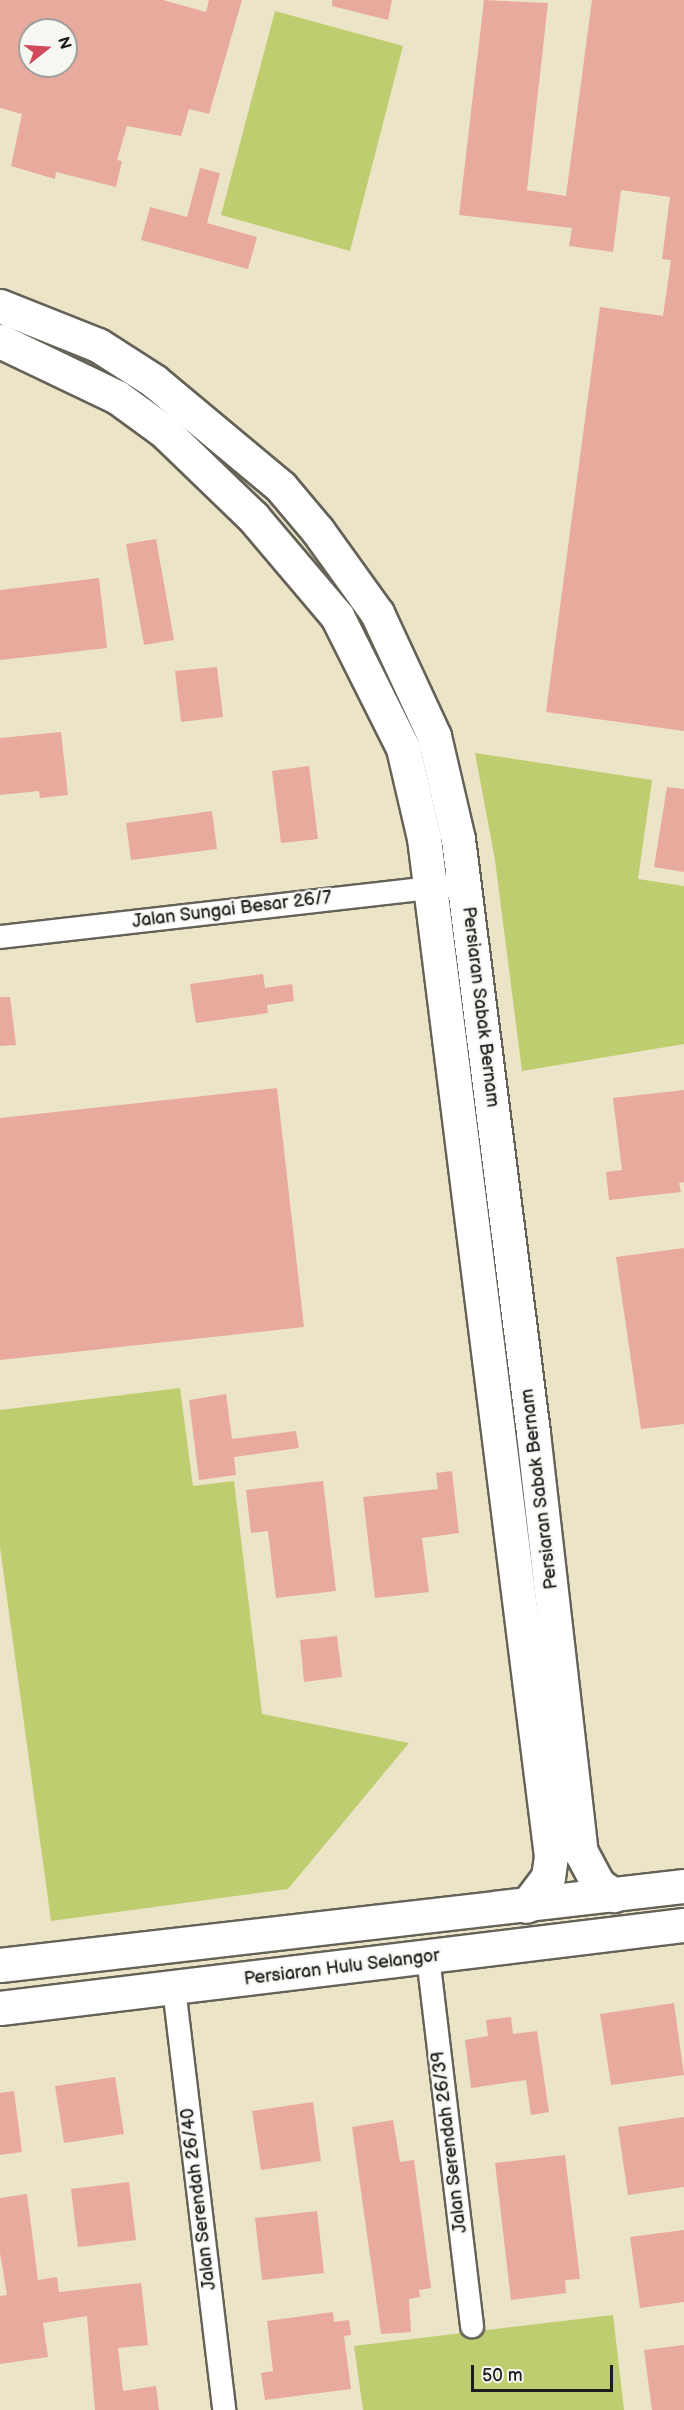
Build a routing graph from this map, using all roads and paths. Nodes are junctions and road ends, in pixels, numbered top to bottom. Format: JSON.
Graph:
{"nodes":[{"id":1,"x":0,"y":306,"type":"edge"},
{"id":2,"x":0,"y":341,"type":"edge"},
{"id":3,"x":281,"y":487,"type":"junction"},
{"id":4,"x":254,"y":517,"type":"junction"},
{"id":5,"x":464,"y":884,"type":"junction"},
{"id":6,"x":431,"y":888,"type":"junction"},
{"id":7,"x":0,"y":937,"type":"edge"},
{"id":8,"x":684,"y":1886,"type":"edge"},
{"id":9,"x":613,"y":1895,"type":"junction"},
{"id":10,"x":526,"y":1906,"type":"junction"},
{"id":11,"x":684,"y":1925,"type":"edge"},
{"id":12,"x":428,"y":1957,"type":"junction"},
{"id":13,"x":0,"y":1965,"type":"edge"},
{"id":14,"x":174,"y":1988,"type":"junction"},
{"id":15,"x":0,"y":2008,"type":"edge"},
{"id":16,"x":472,"y":2326,"type":"dead end"},
{"id":17,"x":224,"y":2410,"type":"edge"}],
"edges":[{"from":1,"to":3,"type":"street","name":"Persiaran Sabak Bernam"},
{"from":2,"to":4,"type":"street","name":"Persiaran Sabak Bernam"},
{"from":3,"to":4,"type":"street"},
{"from":3,"to":5,"type":"street","name":"Persiaran Sabak Bernam"},
{"from":4,"to":6,"type":"street","name":"Persiaran Sabak Bernam"},
{"from":5,"to":6,"type":"street","name":"Jalan Sungai Besar 26/7"},
{"from":5,"to":9,"type":"street","name":"Persiaran Sabak Bernam"},
{"from":6,"to":7,"type":"street","name":"Jalan Sungai Besar 26/7"},
{"from":6,"to":10,"type":"street","name":"Persiaran Sabak Bernam"},
{"from":8,"to":9,"type":"street"},
{"from":9,"to":10,"type":"street"},
{"from":10,"to":13,"type":"street"},
{"from":11,"to":12,"type":"street","name":"Persiaran Hulu Selangor"},
{"from":12,"to":14,"type":"street","name":"Persiaran Hulu Selangor"},
{"from":12,"to":16,"type":"street","name":"Jalan Serendah 26/39"},
{"from":14,"to":15,"type":"street","name":"Persiaran Hulu Selangor"},
{"from":14,"to":17,"type":"street","name":"Jalan Serendah 26/40"}]}
